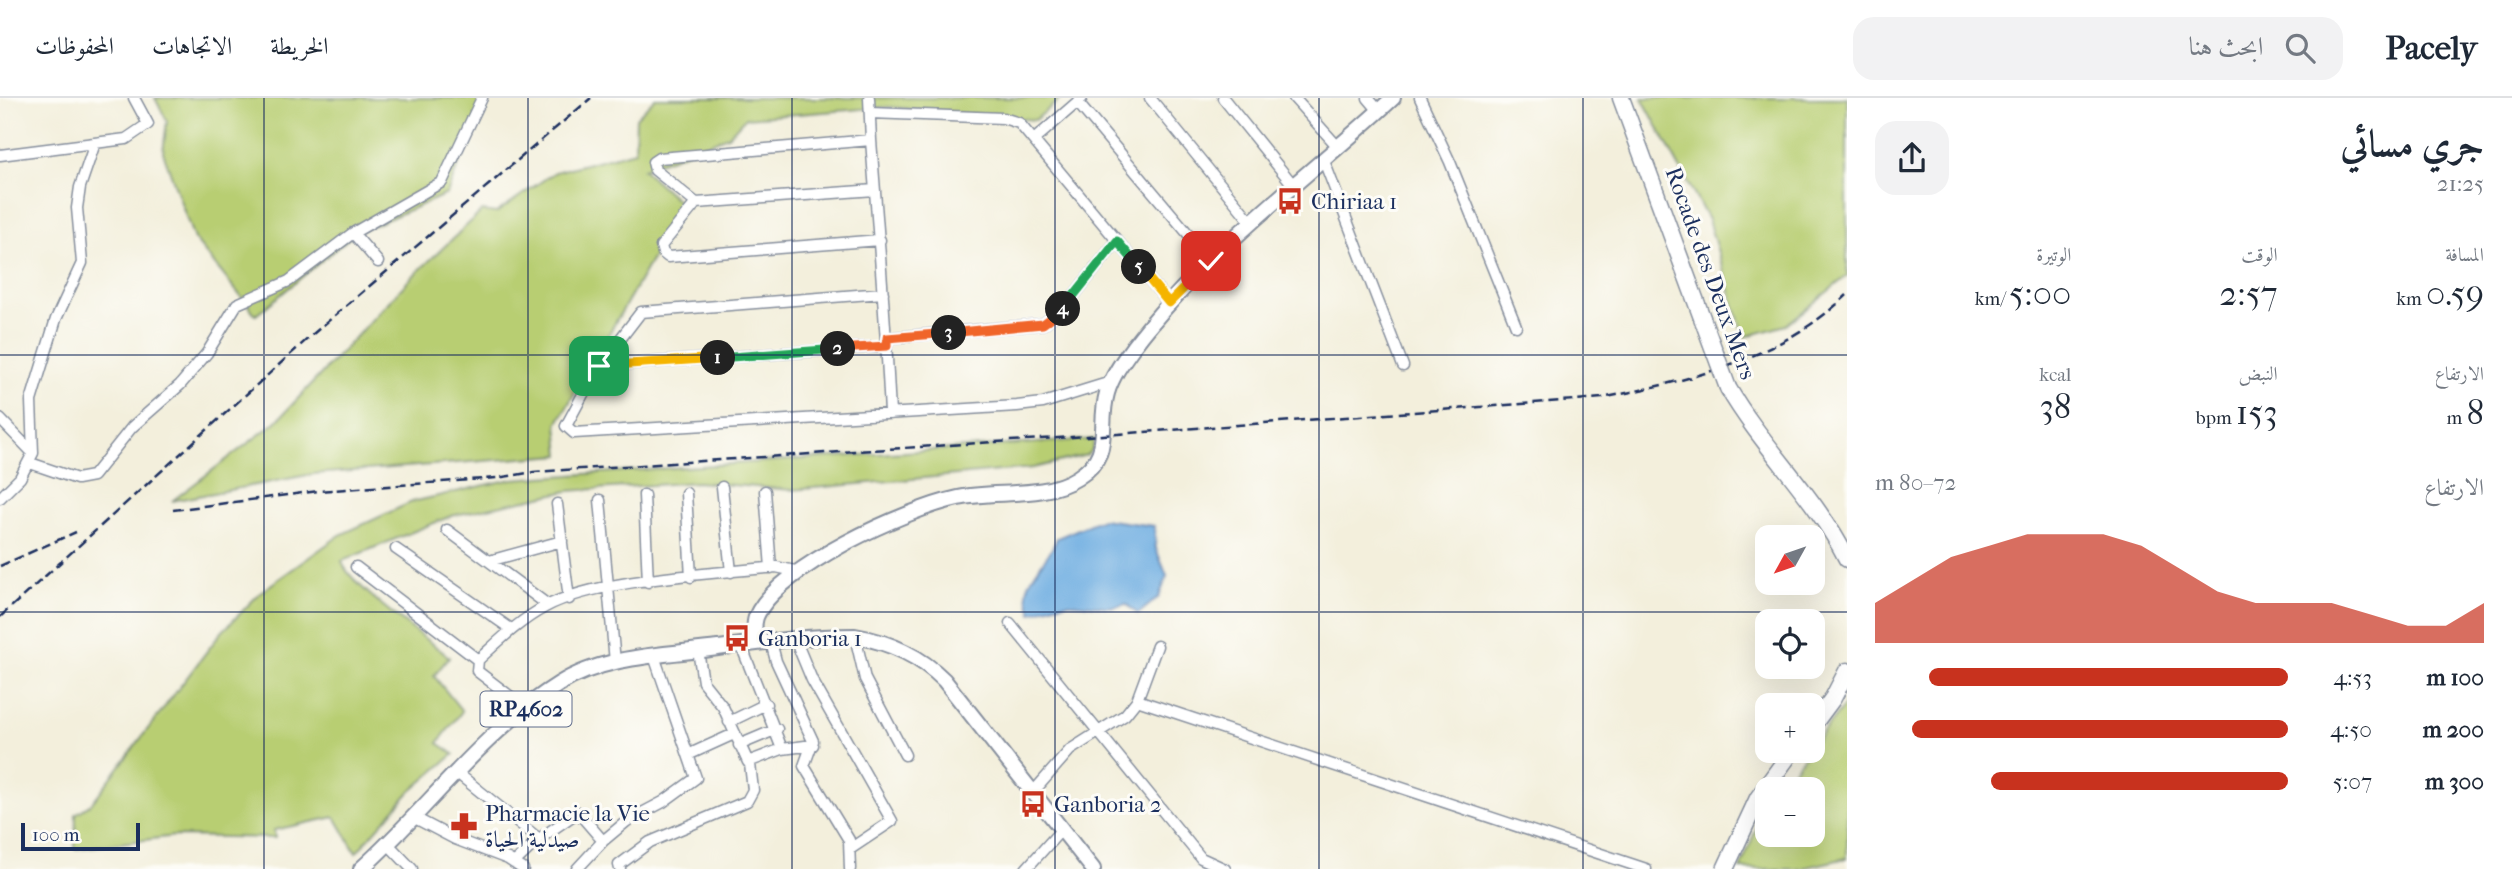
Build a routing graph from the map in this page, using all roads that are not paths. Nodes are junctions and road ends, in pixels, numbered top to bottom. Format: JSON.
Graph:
{"nodes":[{"id":1,"x":134,"y":98,"type":"edge"},
{"id":2,"x":482,"y":98,"type":"edge"},
{"id":3,"x":869,"y":98,"type":"edge"},
{"id":4,"x":1150,"y":98,"type":"edge"},
{"id":5,"x":1223,"y":98,"type":"edge"},
{"id":6,"x":1294,"y":98,"type":"edge"},
{"id":7,"x":1368,"y":98,"type":"edge"},
{"id":8,"x":1393,"y":98,"type":"edge"},
{"id":9,"x":1420,"y":98,"type":"edge"},
{"id":10,"x":1621,"y":98,"type":"edge"},
{"id":11,"x":1080,"y":100,"type":"edge"},
{"id":12,"x":1379,"y":111,"type":"junction"},
{"id":13,"x":870,"y":113,"type":"junction"},
{"id":14,"x":1035,"y":139,"type":"junction"},
{"id":15,"x":872,"y":140,"type":"junction"},
{"id":16,"x":95,"y":143,"type":"junction"},
{"id":17,"x":1339,"y":148,"type":"junction"},
{"id":18,"x":0,"y":155,"type":"edge"},
{"id":19,"x":1324,"y":161,"type":"junction"},
{"id":20,"x":1294,"y":186,"type":"junction"},
{"id":21,"x":875,"y":190,"type":"junction"},
{"id":22,"x":696,"y":203,"type":"junction"},
{"id":23,"x":1252,"y":223,"type":"junction"},
{"id":24,"x":353,"y":233,"type":"junction"},
{"id":25,"x":880,"y":240,"type":"junction"},
{"id":26,"x":1117,"y":241,"type":"junction"},
{"id":27,"x":1211,"y":261,"type":"junction"},
{"id":28,"x":379,"y":262,"type":"dead end"},
{"id":29,"x":883,"y":293,"type":"junction"},
{"id":30,"x":1169,"y":303,"type":"junction"},
{"id":31,"x":1516,"y":326,"type":"dead end"},
{"id":32,"x":887,"y":342,"type":"junction"},
{"id":33,"x":599,"y":366,"type":"junction"},
{"id":34,"x":1403,"y":366,"type":"dead end"},
{"id":35,"x":1111,"y":382,"type":"junction"},
{"id":36,"x":890,"y":414,"type":"junction"},
{"id":37,"x":0,"y":419,"type":"edge"},
{"id":38,"x":32,"y":458,"type":"junction"},
{"id":39,"x":722,"y":486,"type":"dead end"},
{"id":40,"x":765,"y":491,"type":"dead end"},
{"id":41,"x":686,"y":493,"type":"dead end"},
{"id":42,"x":644,"y":495,"type":"dead end"},
{"id":43,"x":0,"y":498,"type":"edge"},
{"id":44,"x":600,"y":500,"type":"dead end"},
{"id":45,"x":557,"y":504,"type":"dead end"},
{"id":46,"x":447,"y":530,"type":"dead end"},
{"id":47,"x":562,"y":541,"type":"junction"},
{"id":48,"x":396,"y":549,"type":"dead end"},
{"id":49,"x":1847,"y":559,"type":"edge"},
{"id":50,"x":489,"y":561,"type":"junction"},
{"id":51,"x":356,"y":567,"type":"dead end"},
{"id":52,"x":771,"y":568,"type":"junction"},
{"id":53,"x":730,"y":572,"type":"junction"},
{"id":54,"x":800,"y":572,"type":"junction"},
{"id":55,"x":691,"y":577,"type":"junction"},
{"id":56,"x":648,"y":582,"type":"junction"},
{"id":57,"x":606,"y":588,"type":"junction"},
{"id":58,"x":569,"y":599,"type":"junction"},
{"id":59,"x":548,"y":605,"type":"junction"},
{"id":60,"x":1010,"y":623,"type":"dead end"},
{"id":61,"x":511,"y":629,"type":"junction"},
{"id":62,"x":855,"y":636,"type":"junction"},
{"id":63,"x":795,"y":639,"type":"junction"},
{"id":64,"x":771,"y":642,"type":"junction"},
{"id":65,"x":748,"y":644,"type":"junction"},
{"id":66,"x":1157,"y":646,"type":"dead end"},
{"id":67,"x":698,"y":650,"type":"junction"},
{"id":68,"x":654,"y":656,"type":"junction"},
{"id":69,"x":478,"y":660,"type":"junction"},
{"id":70,"x":615,"y":662,"type":"junction"},
{"id":71,"x":1847,"y":671,"type":"edge"},
{"id":72,"x":511,"y":697,"type":"dead end"},
{"id":73,"x":1137,"y":700,"type":"junction"},
{"id":74,"x":766,"y":704,"type":"junction"},
{"id":75,"x":1825,"y":708,"type":"edge"},
{"id":76,"x":729,"y":722,"type":"junction"},
{"id":77,"x":777,"y":729,"type":"junction"},
{"id":78,"x":1096,"y":731,"type":"junction"},
{"id":79,"x":734,"y":734,"type":"junction"},
{"id":80,"x":739,"y":745,"type":"junction"},
{"id":81,"x":813,"y":745,"type":"junction"},
{"id":82,"x":782,"y":749,"type":"junction"},
{"id":83,"x":690,"y":754,"type":"junction"},
{"id":84,"x":905,"y":755,"type":"dead end"},
{"id":85,"x":1783,"y":763,"type":"edge"},
{"id":86,"x":750,"y":764,"type":"junction"},
{"id":87,"x":456,"y":772,"type":"junction"},
{"id":88,"x":1034,"y":791,"type":"junction"},
{"id":89,"x":413,"y":817,"type":"junction"},
{"id":90,"x":1062,"y":829,"type":"junction"},
{"id":91,"x":539,"y":839,"type":"junction"},
{"id":92,"x":603,"y":841,"type":"junction"},
{"id":93,"x":388,"y":844,"type":"junction"},
{"id":94,"x":850,"y":849,"type":"junction"},
{"id":95,"x":519,"y":866,"type":"edge"},
{"id":96,"x":361,"y":869,"type":"edge"},
{"id":97,"x":412,"y":869,"type":"edge"},
{"id":98,"x":577,"y":869,"type":"edge"},
{"id":99,"x":620,"y":869,"type":"edge"},
{"id":100,"x":850,"y":869,"type":"edge"},
{"id":101,"x":1026,"y":869,"type":"edge"},
{"id":102,"x":1093,"y":869,"type":"edge"},
{"id":103,"x":1225,"y":869,"type":"edge"},
{"id":104,"x":1646,"y":869,"type":"edge"},
{"id":105,"x":1726,"y":869,"type":"edge"}],
"edges":[{"from":1,"to":16,"type":"street"},
{"from":2,"to":24,"type":"street"},
{"from":3,"to":13,"type":"street"},
{"from":4,"to":23,"type":"street"},
{"from":5,"to":20,"type":"street"},
{"from":6,"to":17,"type":"street"},
{"from":7,"to":12,"type":"street"},
{"from":8,"to":12,"type":"main road"},
{"from":9,"to":31,"type":"street"},
{"from":10,"to":49,"type":"highway","name":"Rocade des Deux Mers","bridge":true},
{"from":11,"to":14,"type":"street"},
{"from":11,"to":27,"type":"street"},
{"from":12,"to":17,"type":"main road"},
{"from":13,"to":14,"type":"street"},
{"from":13,"to":15,"type":"street"},
{"from":14,"to":26,"type":"street"},
{"from":15,"to":21,"type":"street"},
{"from":15,"to":22,"type":"street"},
{"from":16,"to":18,"type":"street"},
{"from":16,"to":38,"type":"street"},
{"from":17,"to":19,"type":"main road"},
{"from":19,"to":20,"type":"main road"},
{"from":19,"to":34,"type":"street"},
{"from":20,"to":23,"type":"main road"},
{"from":21,"to":22,"type":"street"},
{"from":21,"to":25,"type":"street"},
{"from":22,"to":25,"type":"street"},
{"from":23,"to":27,"type":"main road"},
{"from":24,"to":28,"type":"street"},
{"from":24,"to":38,"type":"street"},
{"from":25,"to":29,"type":"street"},
{"from":26,"to":30,"type":"street"},
{"from":26,"to":32,"type":"street"},
{"from":27,"to":30,"type":"main road"},
{"from":29,"to":32,"type":"street"},
{"from":29,"to":33,"type":"street"},
{"from":30,"to":35,"type":"main road"},
{"from":32,"to":33,"type":"street"},
{"from":32,"to":36,"type":"street"},
{"from":33,"to":36,"type":"street"},
{"from":35,"to":36,"type":"street"},
{"from":35,"to":54,"type":"main road"},
{"from":37,"to":38,"type":"street"},
{"from":38,"to":43,"type":"street"},
{"from":39,"to":53,"type":"street"},
{"from":40,"to":52,"type":"street"},
{"from":41,"to":55,"type":"street"},
{"from":42,"to":56,"type":"street"},
{"from":44,"to":57,"type":"street"},
{"from":45,"to":47,"type":"street"},
{"from":46,"to":50,"type":"street"},
{"from":47,"to":50,"type":"street"},
{"from":47,"to":58,"type":"street"},
{"from":48,"to":61,"type":"street"},
{"from":50,"to":59,"type":"street"},
{"from":51,"to":69,"type":"street"},
{"from":52,"to":53,"type":"street"},
{"from":52,"to":54,"type":"street"},
{"from":53,"to":55,"type":"street"},
{"from":54,"to":65,"type":"main road"},
{"from":55,"to":56,"type":"street"},
{"from":56,"to":57,"type":"street"},
{"from":57,"to":58,"type":"street"},
{"from":57,"to":70,"type":"street"},
{"from":58,"to":59,"type":"street"},
{"from":59,"to":61,"type":"street"},
{"from":60,"to":78,"type":"street"},
{"from":61,"to":69,"type":"street"},
{"from":62,"to":63,"type":"main road","number":"RP4602"},
{"from":62,"to":84,"type":"street"},
{"from":62,"to":88,"type":"main road","number":"RP4602"},
{"from":63,"to":64,"type":"main road","number":"RP4602"},
{"from":63,"to":94,"type":"street"},
{"from":64,"to":65,"type":"main road","number":"RP4602"},
{"from":64,"to":81,"type":"street"},
{"from":65,"to":67,"type":"main road","number":"RP4602"},
{"from":65,"to":74,"type":"street"},
{"from":66,"to":73,"type":"street"},
{"from":67,"to":68,"type":"main road","number":"RP4602"},
{"from":67,"to":76,"type":"street"},
{"from":68,"to":70,"type":"main road","number":"RP4602"},
{"from":68,"to":83,"type":"street"},
{"from":69,"to":72,"type":"street"},
{"from":70,"to":87,"type":"main road","number":"RP4602"},
{"from":71,"to":75,"type":"highway"},
{"from":73,"to":78,"type":"street"},
{"from":73,"to":104,"type":"street"},
{"from":74,"to":76,"type":"street"},
{"from":74,"to":77,"type":"street"},
{"from":76,"to":79,"type":"street"},
{"from":77,"to":80,"type":"street"},
{"from":77,"to":82,"type":"street"},
{"from":78,"to":88,"type":"street"},
{"from":78,"to":103,"type":"street"},
{"from":79,"to":80,"type":"street"},
{"from":79,"to":83,"type":"street"},
{"from":80,"to":86,"type":"street"},
{"from":81,"to":82,"type":"street"},
{"from":81,"to":94,"type":"street"},
{"from":82,"to":86,"type":"street"},
{"from":83,"to":92,"type":"street"},
{"from":85,"to":105,"type":"highway"},
{"from":86,"to":99,"type":"street"},
{"from":87,"to":89,"type":"main road","number":"RP4602"},
{"from":87,"to":91,"type":"street"},
{"from":88,"to":90,"type":"main road","number":"RP4602"},
{"from":89,"to":93,"type":"main road","number":"RP4602"},
{"from":89,"to":95,"type":"street"},
{"from":90,"to":101,"type":"street"},
{"from":90,"to":102,"type":"main road","number":"RP4602"},
{"from":91,"to":92,"type":"street"},
{"from":91,"to":95,"type":"street"},
{"from":92,"to":98,"type":"street"},
{"from":93,"to":96,"type":"main road","number":"RP4602"},
{"from":93,"to":97,"type":"street"},
{"from":94,"to":100,"type":"street"}]}
